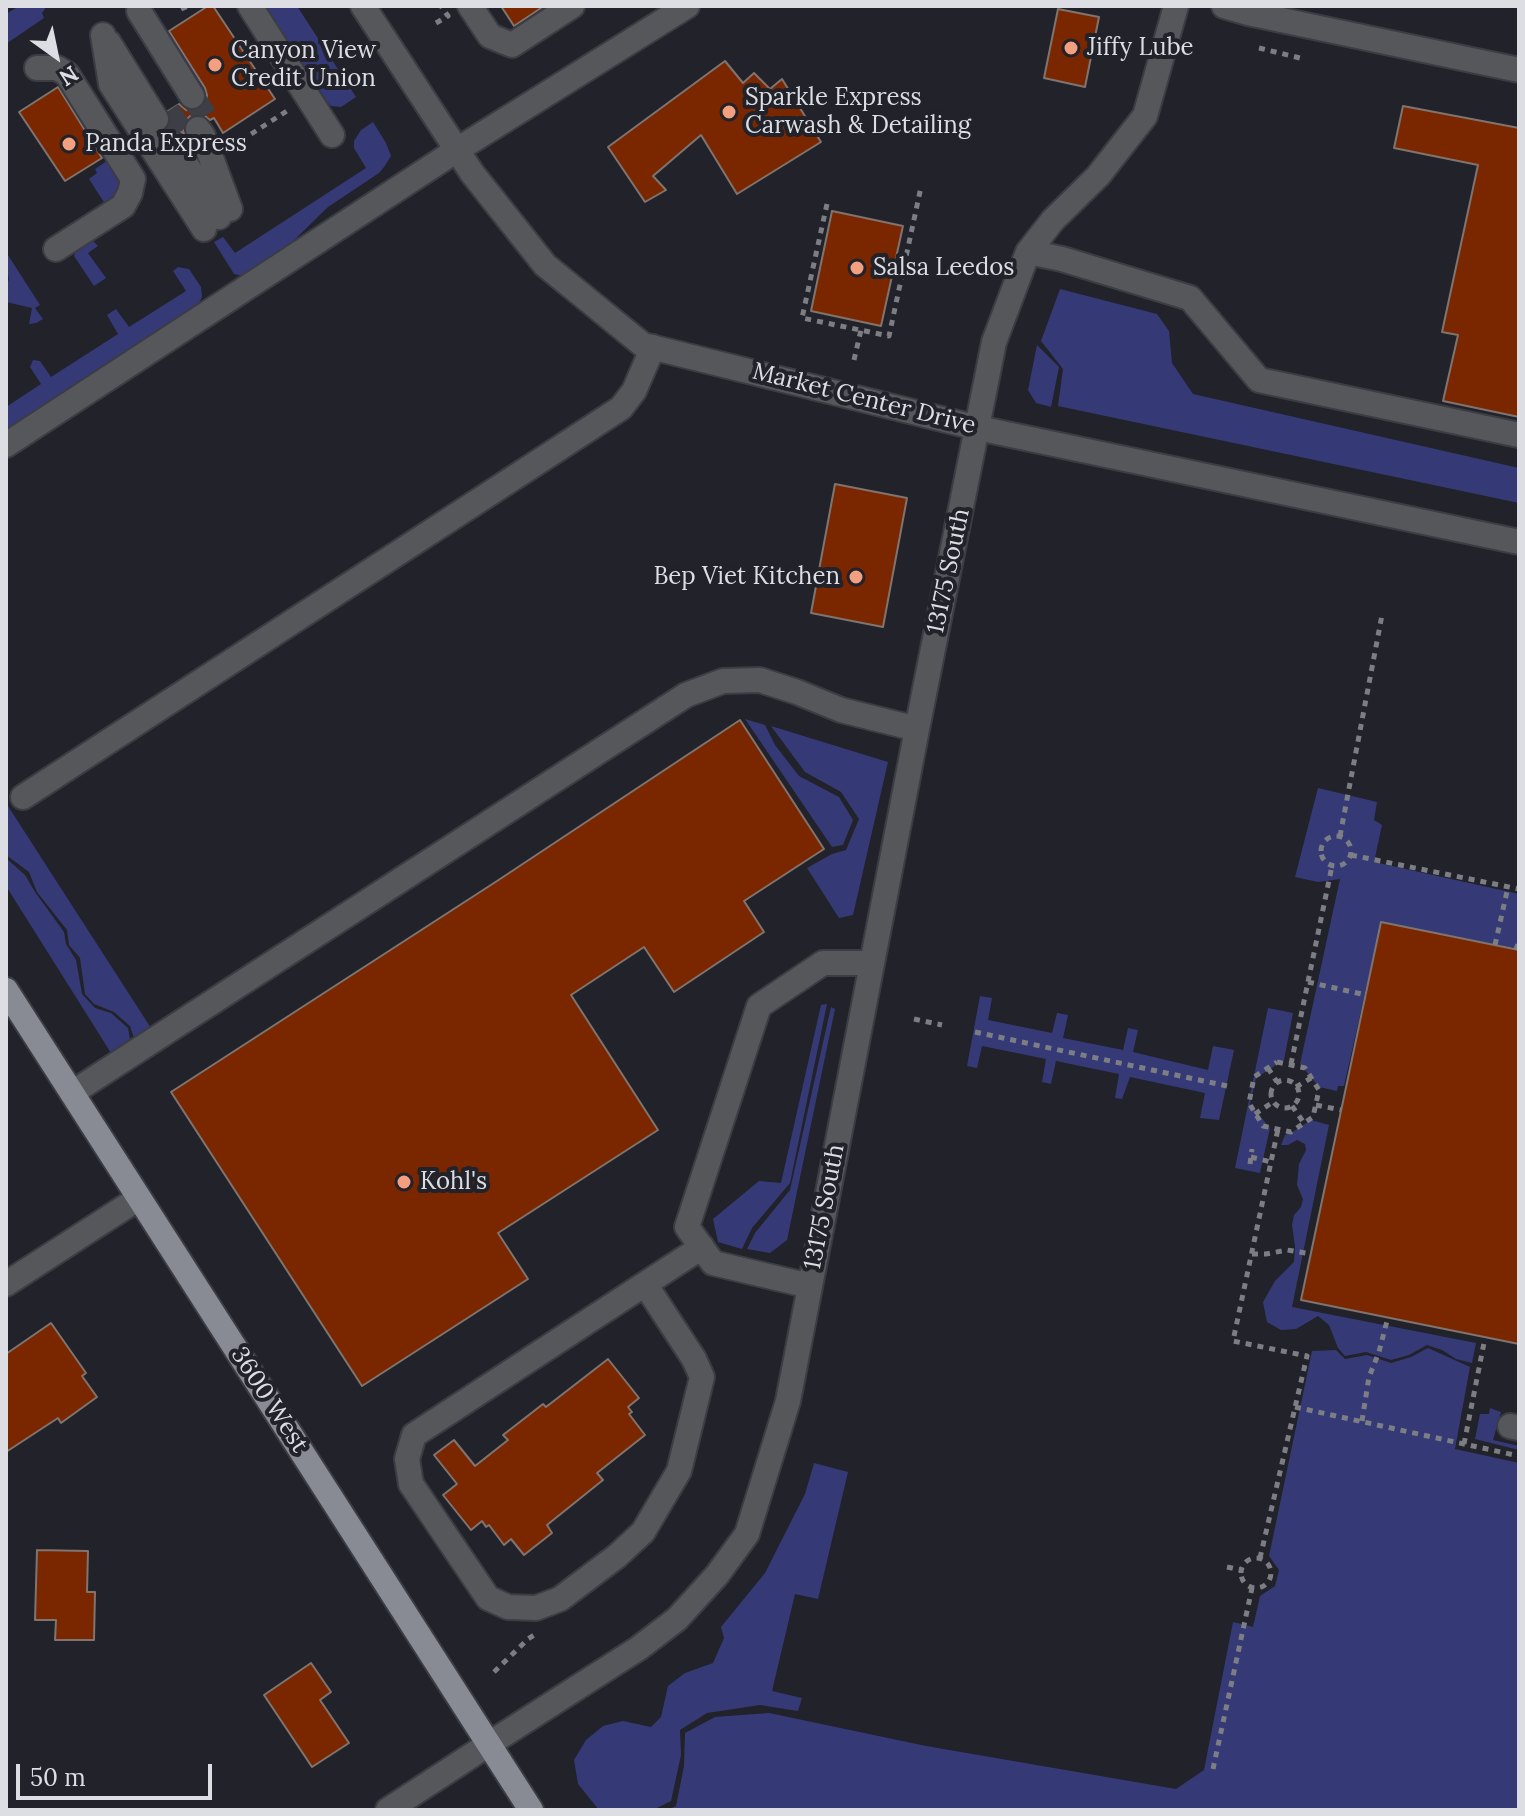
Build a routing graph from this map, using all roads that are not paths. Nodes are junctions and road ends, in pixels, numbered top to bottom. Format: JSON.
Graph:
{"nodes":[{"id":1,"x":250,"y":6,"type":"edge"},
{"id":2,"x":363,"y":6,"type":"edge"},
{"id":3,"x":470,"y":6,"type":"edge"},
{"id":4,"x":572,"y":6,"type":"edge"},
{"id":5,"x":687,"y":6,"type":"edge"},
{"id":6,"x":1176,"y":6,"type":"edge"},
{"id":7,"x":1224,"y":6,"type":"edge"},
{"id":8,"x":126,"y":20,"type":"edge"},
{"id":9,"x":37,"y":68,"type":"dead end"},
{"id":10,"x":1519,"y":70,"type":"edge"},
{"id":11,"x":332,"y":135,"type":"dead end"},
{"id":12,"x":457,"y":150,"type":"junction"},
{"id":13,"x":218,"y":218,"type":"junction"},
{"id":14,"x":56,"y":249,"type":"dead end"},
{"id":15,"x":1028,"y":252,"type":"junction"},
{"id":16,"x":653,"y":347,"type":"junction"},
{"id":17,"x":978,"y":428,"type":"junction"},
{"id":18,"x":1519,"y":435,"type":"edge"},
{"id":19,"x":6,"y":445,"type":"edge"},
{"id":20,"x":1519,"y":542,"type":"edge"},
{"id":21,"x":917,"y":729,"type":"junction"},
{"id":22,"x":23,"y":797,"type":"dead end"},
{"id":23,"x":872,"y":963,"type":"junction"},
{"id":24,"x":6,"y":990,"type":"edge"},
{"id":25,"x":72,"y":1093,"type":"junction"},
{"id":26,"x":139,"y":1198,"type":"junction"},
{"id":27,"x":702,"y":1247,"type":"junction"},
{"id":28,"x":6,"y":1284,"type":"edge"},
{"id":29,"x":645,"y":1284,"type":"junction"},
{"id":30,"x":810,"y":1286,"type":"junction"},
{"id":31,"x":489,"y":1744,"type":"junction"},
{"id":32,"x":388,"y":1810,"type":"edge"},
{"id":33,"x":531,"y":1810,"type":"edge"}],
"edges":[{"from":1,"to":11,"type":"street"},
{"from":2,"to":12,"type":"street","name":"Market Center Drive"},
{"from":3,"to":4,"type":"street"},
{"from":5,"to":12,"type":"street"},
{"from":6,"to":15,"type":"street","name":"13175 South"},
{"from":7,"to":10,"type":"street"},
{"from":8,"to":8,"type":"street"},
{"from":8,"to":13,"type":"street"},
{"from":9,"to":14,"type":"street"},
{"from":12,"to":16,"type":"street","name":"Market Center Drive"},
{"from":12,"to":19,"type":"street"},
{"from":13,"to":13,"type":"street"},
{"from":15,"to":17,"type":"street","name":"13175 South"},
{"from":15,"to":18,"type":"street"},
{"from":16,"to":17,"type":"street","name":"Market Center Drive"},
{"from":16,"to":22,"type":"street"},
{"from":17,"to":20,"type":"street","name":"Market Center Drive"},
{"from":17,"to":21,"type":"street","name":"13175 South"},
{"from":21,"to":23,"type":"street","name":"13175 South"},
{"from":21,"to":25,"type":"street"},
{"from":23,"to":27,"type":"street"},
{"from":23,"to":30,"type":"street","name":"13175 South"},
{"from":24,"to":25,"type":"main road","name":"3600 West"},
{"from":25,"to":26,"type":"main road","name":"3600 West"},
{"from":26,"to":28,"type":"street"},
{"from":26,"to":31,"type":"main road","name":"3600 West"},
{"from":27,"to":29,"type":"street"},
{"from":27,"to":30,"type":"street"},
{"from":29,"to":29,"type":"street"},
{"from":30,"to":31,"type":"street","name":"13175 South"},
{"from":31,"to":32,"type":"street","name":"13175 South"},
{"from":31,"to":33,"type":"main road","name":"3600 West"}]}
